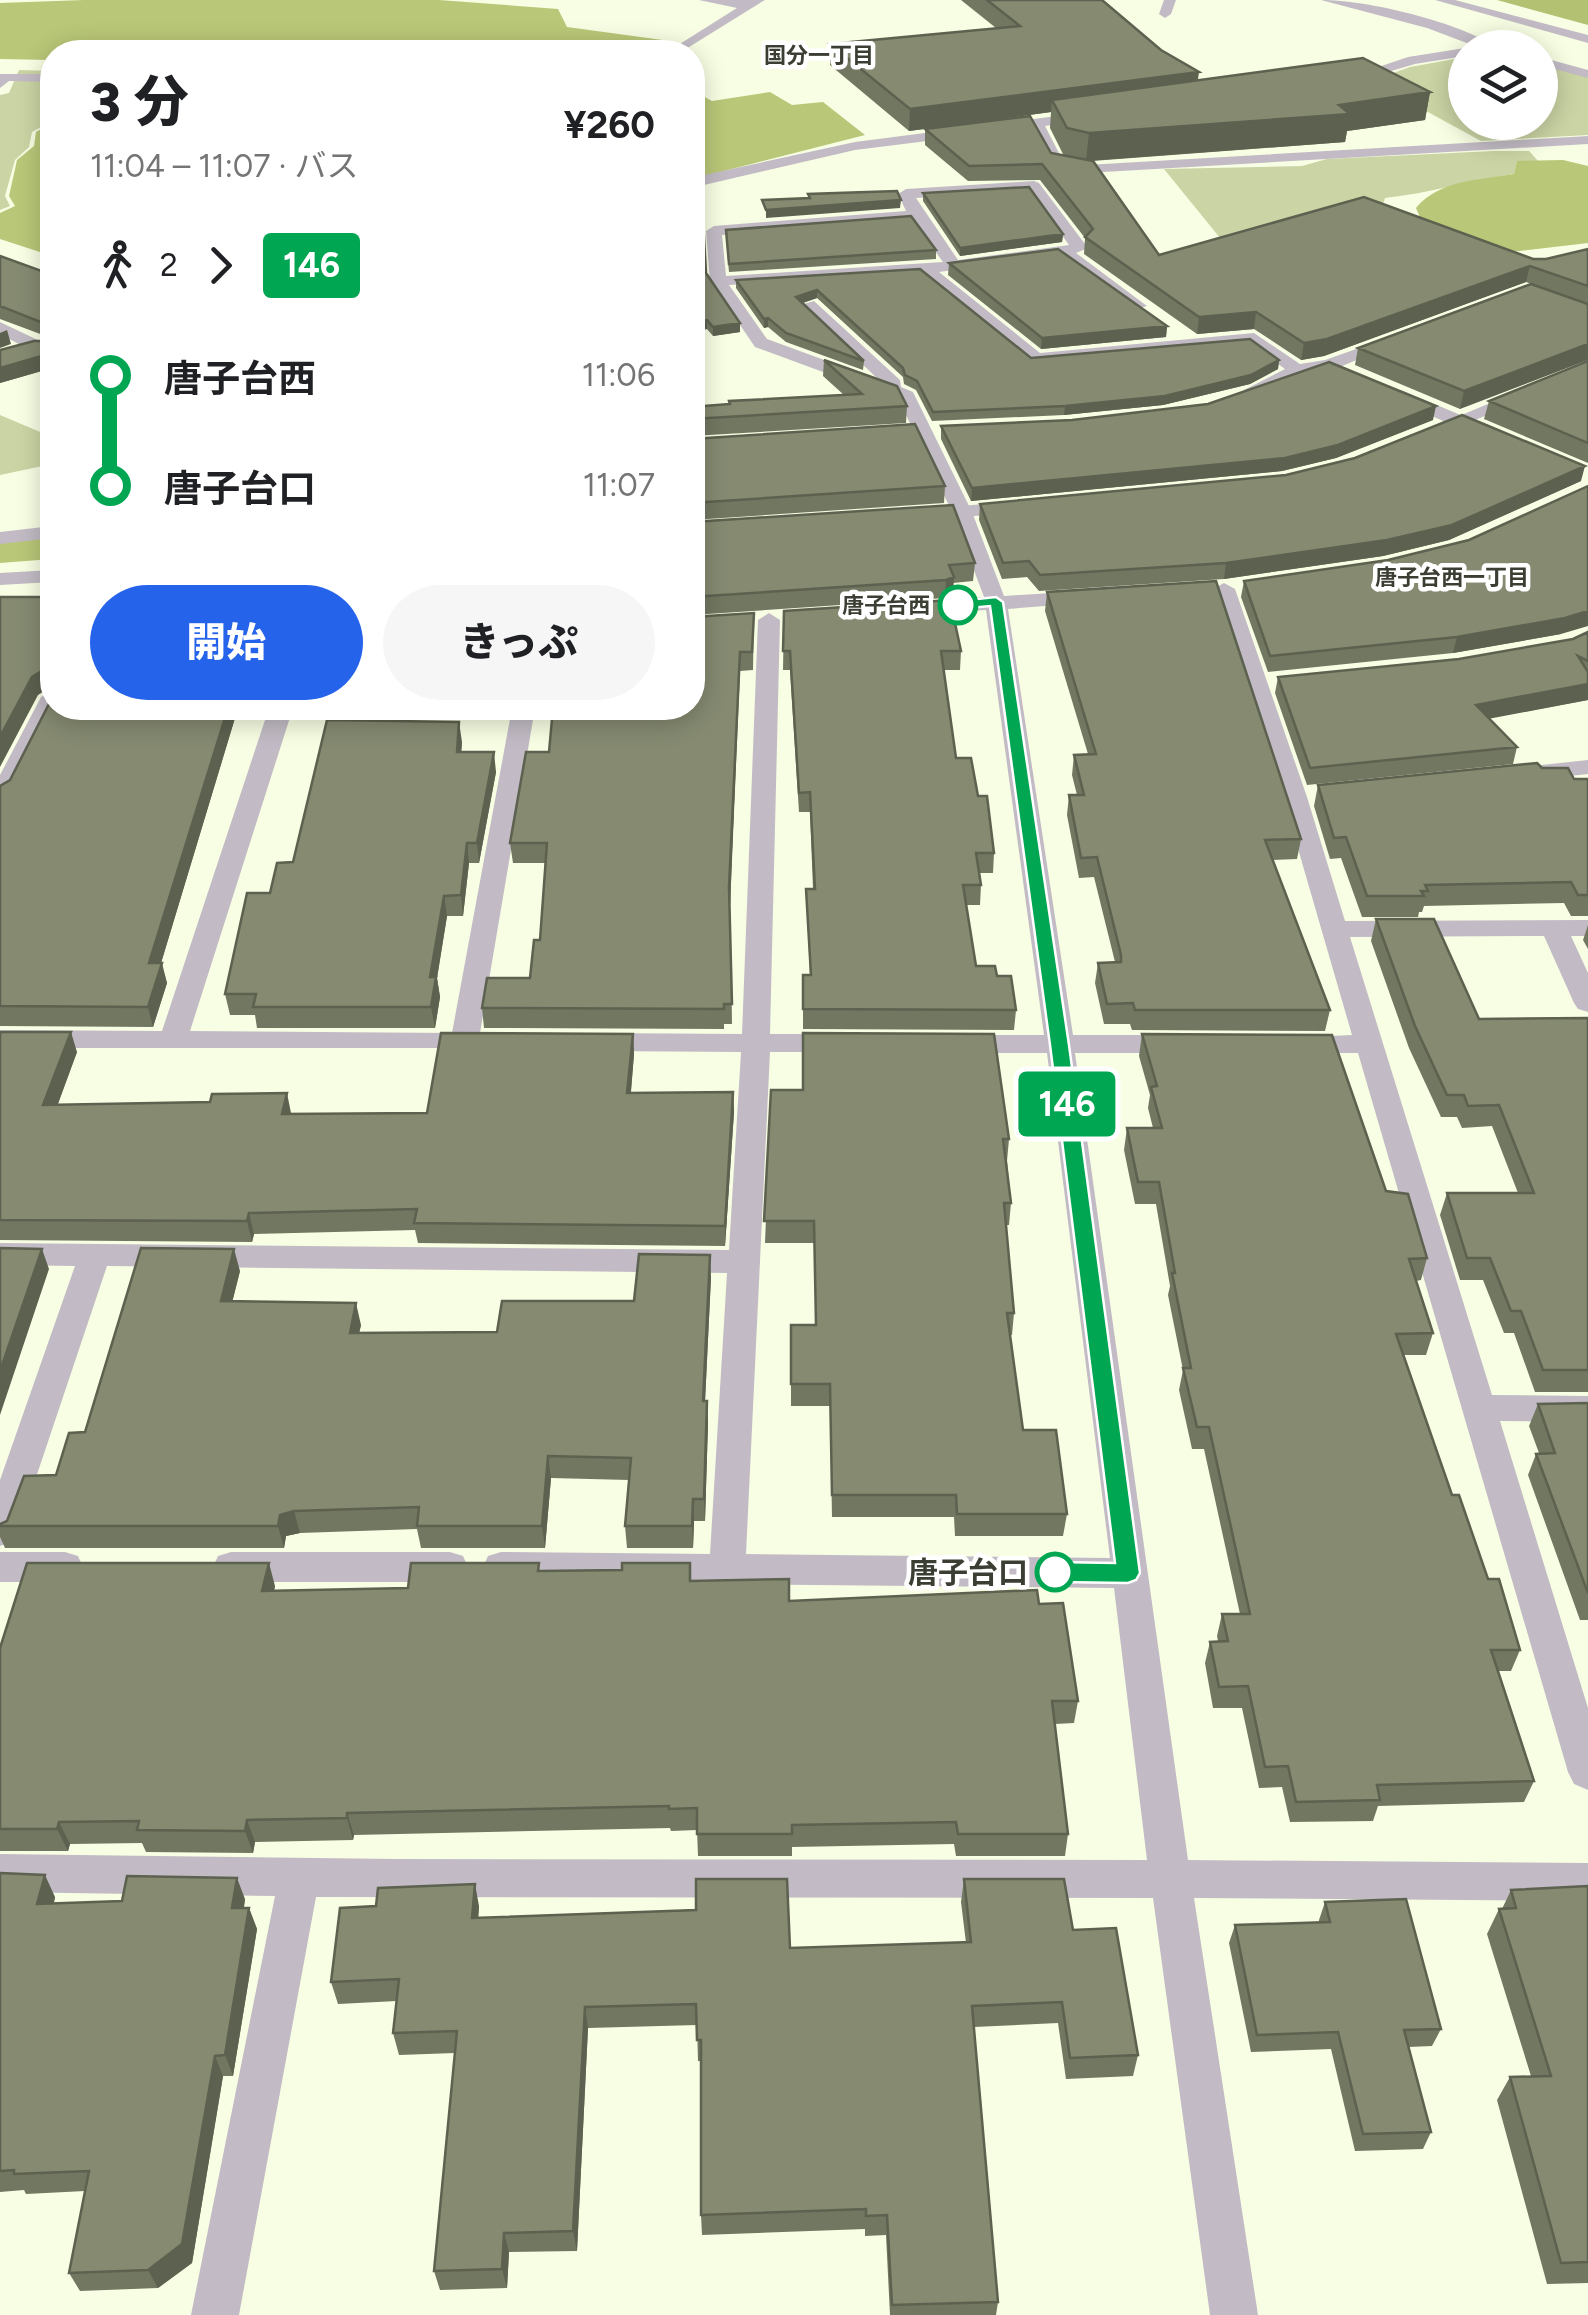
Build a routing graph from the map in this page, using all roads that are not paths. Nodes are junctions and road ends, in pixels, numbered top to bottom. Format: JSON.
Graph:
{"nodes":[{"id":1,"x":705,"y":0,"type":"edge"},
{"id":2,"x":1170,"y":0,"type":"edge"},
{"id":3,"x":1327,"y":0,"type":"edge"},
{"id":4,"x":1441,"y":0,"type":"edge"},
{"id":5,"x":754,"y":3,"type":"edge"},
{"id":6,"x":1166,"y":14,"type":"dead end"},
{"id":7,"x":1448,"y":33,"type":"edge"},
{"id":8,"x":1581,"y":33,"type":"edge"},
{"id":9,"x":692,"y":40,"type":"edge"},
{"id":10,"x":1448,"y":55,"type":"edge"},
{"id":11,"x":0,"y":64,"type":"edge"},
{"id":12,"x":40,"y":64,"type":"edge"},
{"id":13,"x":1558,"y":66,"type":"edge"},
{"id":14,"x":1588,"y":74,"type":"edge"},
{"id":15,"x":40,"y":78,"type":"edge"},
{"id":16,"x":1327,"y":83,"type":"edge"},
{"id":17,"x":0,"y":84,"type":"edge"},
{"id":18,"x":1100,"y":114,"type":"edge"},
{"id":19,"x":1036,"y":121,"type":"junction"},
{"id":20,"x":1588,"y":140,"type":"edge"},
{"id":21,"x":705,"y":180,"type":"edge"},
{"id":22,"x":916,"y":215,"type":"junction"},
{"id":23,"x":1062,"y":251,"type":"junction"},
{"id":24,"x":954,"y":265,"type":"junction"},
{"id":25,"x":925,"y":269,"type":"junction"},
{"id":26,"x":718,"y":281,"type":"junction"},
{"id":27,"x":808,"y":305,"type":"edge"},
{"id":28,"x":1158,"y":320,"type":"edge"},
{"id":29,"x":0,"y":327,"type":"edge"},
{"id":30,"x":1174,"y":332,"type":"dead end"},
{"id":31,"x":1419,"y":332,"type":"edge"},
{"id":32,"x":1191,"y":343,"type":"junction"},
{"id":33,"x":40,"y":345,"type":"edge"},
{"id":34,"x":40,"y":348,"type":"edge"},
{"id":35,"x":0,"y":356,"type":"edge"},
{"id":36,"x":1588,"y":366,"type":"edge"},
{"id":37,"x":1298,"y":370,"type":"junction"},
{"id":38,"x":1384,"y":389,"type":"edge"},
{"id":39,"x":908,"y":396,"type":"junction"},
{"id":40,"x":1222,"y":403,"type":"edge"},
{"id":41,"x":1458,"y":421,"type":"junction"},
{"id":42,"x":1409,"y":440,"type":"edge"},
{"id":43,"x":1506,"y":441,"type":"edge"},
{"id":44,"x":1040,"y":506,"type":"edge"},
{"id":45,"x":962,"y":512,"type":"junction"},
{"id":46,"x":885,"y":518,"type":"edge"},
{"id":47,"x":40,"y":533,"type":"edge"},
{"id":48,"x":0,"y":538,"type":"edge"},
{"id":49,"x":40,"y":577,"type":"edge"},
{"id":50,"x":0,"y":579,"type":"edge"},
{"id":51,"x":1224,"y":588,"type":"dead end"},
{"id":52,"x":1110,"y":595,"type":"edge"},
{"id":53,"x":996,"y":602,"type":"junction"},
{"id":54,"x":883,"y":611,"type":"edge"},
{"id":55,"x":769,"y":620,"type":"dead end"},
{"id":56,"x":40,"y":720,"type":"edge"},
{"id":57,"x":277,"y":720,"type":"edge"},
{"id":58,"x":522,"y":720,"type":"edge"},
{"id":59,"x":1588,"y":767,"type":"edge"},
{"id":60,"x":1510,"y":775,"type":"edge"},
{"id":61,"x":0,"y":798,"type":"edge"},
{"id":62,"x":1554,"y":928,"type":"junction"},
{"id":63,"x":1588,"y":928,"type":"edge"},
{"id":64,"x":1333,"y":929,"type":"junction"},
{"id":65,"x":1588,"y":1004,"type":"edge"},
{"id":66,"x":174,"y":1038,"type":"junction"},
{"id":67,"x":0,"y":1040,"type":"edge"},
{"id":68,"x":464,"y":1042,"type":"junction"},
{"id":69,"x":503,"y":1042,"type":"edge"},
{"id":70,"x":561,"y":1042,"type":"edge"},
{"id":71,"x":756,"y":1042,"type":"junction"},
{"id":72,"x":870,"y":1043,"type":"edge"},
{"id":73,"x":927,"y":1044,"type":"edge"},
{"id":74,"x":1213,"y":1044,"type":"edge"},
{"id":75,"x":1270,"y":1044,"type":"edge"},
{"id":76,"x":1366,"y":1044,"type":"junction"},
{"id":77,"x":1060,"y":1045,"type":"junction"},
{"id":78,"x":0,"y":1254,"type":"edge"},
{"id":79,"x":95,"y":1254,"type":"junction"},
{"id":80,"x":744,"y":1262,"type":"junction"},
{"id":81,"x":1480,"y":1408,"type":"junction"},
{"id":82,"x":1588,"y":1410,"type":"edge"},
{"id":83,"x":0,"y":1531,"type":"edge"},
{"id":84,"x":0,"y":1567,"type":"edge"},
{"id":85,"x":98,"y":1567,"type":"edge"},
{"id":86,"x":196,"y":1567,"type":"edge"},
{"id":87,"x":727,"y":1567,"type":"junction"},
{"id":88,"x":1128,"y":1573,"type":"junction"},
{"id":89,"x":1588,"y":1772,"type":"edge"},
{"id":90,"x":0,"y":1873,"type":"edge"},
{"id":91,"x":1170,"y":1876,"type":"junction"},
{"id":92,"x":299,"y":1880,"type":"junction"},
{"id":93,"x":1588,"y":1882,"type":"edge"},
{"id":94,"x":214,"y":2315,"type":"edge"},
{"id":95,"x":1234,"y":2315,"type":"edge"}],
"edges":[{"from":1,"to":5,"type":"street"},
{"from":2,"to":6,"type":"street"},
{"from":3,"to":7,"type":"street"},
{"from":4,"to":8,"type":"street"},
{"from":5,"to":9,"type":"street"},
{"from":10,"to":16,"type":"street"},
{"from":11,"to":12,"type":"street"},
{"from":13,"to":14,"type":"street"},
{"from":15,"to":17,"type":"street"},
{"from":18,"to":19,"type":"street"},
{"from":19,"to":20,"type":"street"},
{"from":19,"to":21,"type":"street"},
{"from":22,"to":23,"type":"street"},
{"from":22,"to":24,"type":"street"},
{"from":22,"to":26,"type":"street"},
{"from":23,"to":24,"type":"street"},
{"from":23,"to":28,"type":"street"},
{"from":24,"to":25,"type":"street"},
{"from":25,"to":26,"type":"street"},
{"from":25,"to":32,"type":"street"},
{"from":26,"to":39,"type":"street"},
{"from":27,"to":39,"type":"street"},
{"from":29,"to":33,"type":"street"},
{"from":30,"to":32,"type":"street"},
{"from":31,"to":37,"type":"street"},
{"from":32,"to":37,"type":"street"},
{"from":34,"to":35,"type":"street"},
{"from":36,"to":41,"type":"street"},
{"from":37,"to":40,"type":"street"},
{"from":38,"to":41,"type":"street"},
{"from":39,"to":45,"type":"street"},
{"from":41,"to":42,"type":"street"},
{"from":41,"to":43,"type":"street"},
{"from":44,"to":45,"type":"street"},
{"from":45,"to":46,"type":"street"},
{"from":45,"to":53,"type":"street"},
{"from":47,"to":48,"type":"street"},
{"from":49,"to":50,"type":"street"},
{"from":51,"to":64,"type":"street"},
{"from":52,"to":53,"type":"street"},
{"from":53,"to":54,"type":"street"},
{"from":53,"to":77,"type":"street"},
{"from":55,"to":71,"type":"street"},
{"from":56,"to":61,"type":"street"},
{"from":57,"to":66,"type":"street"},
{"from":58,"to":68,"type":"street"},
{"from":59,"to":60,"type":"street"},
{"from":62,"to":63,"type":"street"},
{"from":62,"to":64,"type":"street"},
{"from":62,"to":65,"type":"street"},
{"from":64,"to":76,"type":"street"},
{"from":66,"to":67,"type":"street"},
{"from":66,"to":68,"type":"street"},
{"from":68,"to":69,"type":"street"},
{"from":70,"to":71,"type":"street"},
{"from":71,"to":72,"type":"street"},
{"from":71,"to":80,"type":"street"},
{"from":73,"to":77,"type":"street"},
{"from":74,"to":77,"type":"street"},
{"from":75,"to":76,"type":"street"},
{"from":76,"to":81,"type":"street"},
{"from":77,"to":88,"type":"street"},
{"from":78,"to":79,"type":"street"},
{"from":79,"to":80,"type":"street"},
{"from":79,"to":83,"type":"street"},
{"from":80,"to":87,"type":"street"},
{"from":81,"to":82,"type":"street"},
{"from":81,"to":89,"type":"street"},
{"from":84,"to":85,"type":"street"},
{"from":86,"to":87,"type":"street"},
{"from":87,"to":88,"type":"street"},
{"from":88,"to":91,"type":"street"},
{"from":90,"to":92,"type":"street"},
{"from":91,"to":92,"type":"street"},
{"from":91,"to":93,"type":"street"},
{"from":91,"to":95,"type":"street"},
{"from":92,"to":94,"type":"street"}]}
